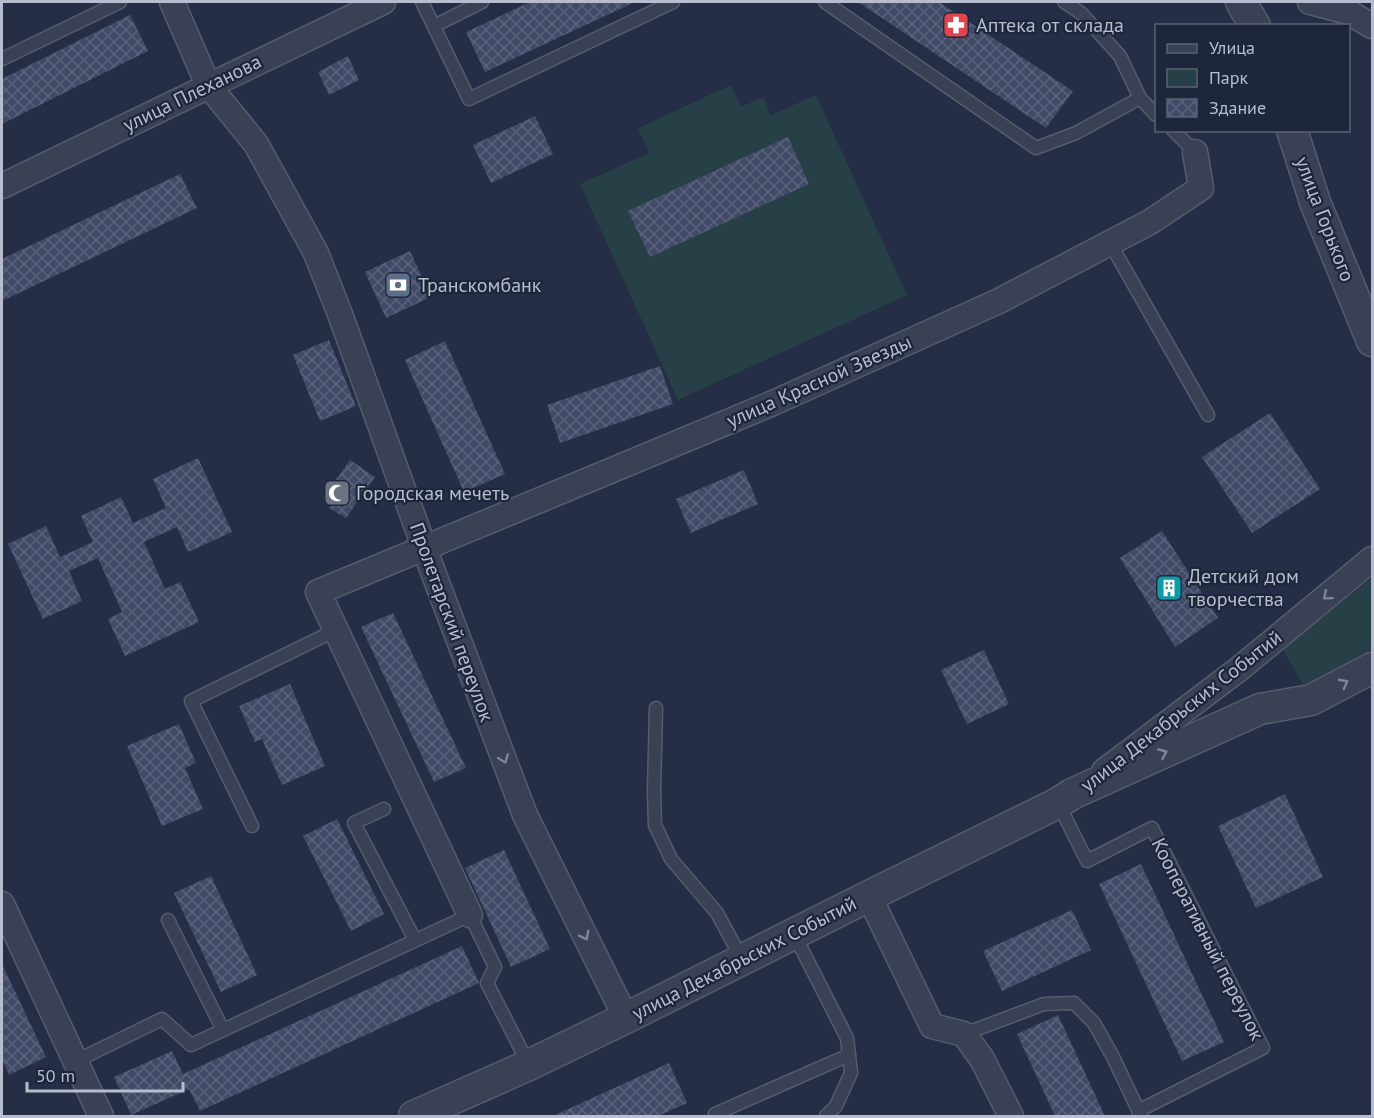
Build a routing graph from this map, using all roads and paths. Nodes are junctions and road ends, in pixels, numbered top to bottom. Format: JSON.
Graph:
{"nodes":[{"id":1,"x":120,"y":2,"type":"edge"},
{"id":2,"x":172,"y":2,"type":"edge"},
{"id":3,"x":383,"y":2,"type":"edge"},
{"id":4,"x":422,"y":2,"type":"edge"},
{"id":5,"x":482,"y":2,"type":"edge"},
{"id":6,"x":673,"y":2,"type":"edge"},
{"id":7,"x":825,"y":2,"type":"edge"},
{"id":8,"x":1064,"y":2,"type":"edge"},
{"id":9,"x":1241,"y":2,"type":"edge"},
{"id":10,"x":1310,"y":2,"type":"edge"},
{"id":11,"x":1254,"y":24,"type":"edge"},
{"id":12,"x":434,"y":26,"type":"junction"},
{"id":13,"x":1372,"y":26,"type":"edge"},
{"id":14,"x":2,"y":59,"type":"edge"},
{"id":15,"x":208,"y":85,"type":"junction"},
{"id":16,"x":1140,"y":98,"type":"junction"},
{"id":17,"x":1155,"y":114,"type":"edge"},
{"id":18,"x":1175,"y":132,"type":"edge"},
{"id":19,"x":1293,"y":132,"type":"edge"},
{"id":20,"x":1195,"y":152,"type":"joint"},
{"id":21,"x":2,"y":186,"type":"edge"},
{"id":22,"x":1110,"y":243,"type":"junction"},
{"id":23,"x":1372,"y":341,"type":"edge"},
{"id":24,"x":1208,"y":416,"type":"dead end"},
{"id":25,"x":424,"y":547,"type":"junction"},
{"id":26,"x":1372,"y":559,"type":"edge"},
{"id":27,"x":336,"y":630,"type":"junction"},
{"id":28,"x":1372,"y":668,"type":"edge"},
{"id":29,"x":656,"y":708,"type":"dead end"},
{"id":30,"x":1065,"y":799,"type":"junction"},
{"id":31,"x":384,"y":809,"type":"dead end"},
{"id":32,"x":252,"y":826,"type":"dead end"},
{"id":33,"x":869,"y":896,"type":"junction"},
{"id":34,"x":2,"y":904,"type":"edge"},
{"id":35,"x":470,"y":915,"type":"junction"},
{"id":36,"x":168,"y":920,"type":"dead end"},
{"id":37,"x":794,"y":933,"type":"junction"},
{"id":38,"x":416,"y":940,"type":"junction"},
{"id":39,"x":742,"y":959,"type":"junction"},
{"id":40,"x":626,"y":1018,"type":"junction"},
{"id":41,"x":223,"y":1030,"type":"junction"},
{"id":42,"x":964,"y":1034,"type":"junction"},
{"id":43,"x":849,"y":1055,"type":"junction"},
{"id":44,"x":76,"y":1062,"type":"junction"},
{"id":45,"x":529,"y":1065,"type":"junction"},
{"id":46,"x":715,"y":1114,"type":"dead end"},
{"id":47,"x":1140,"y":1114,"type":"edge"},
{"id":48,"x":101,"y":1116,"type":"edge"},
{"id":49,"x":414,"y":1116,"type":"edge"},
{"id":50,"x":826,"y":1116,"type":"edge"},
{"id":51,"x":1011,"y":1116,"type":"edge"}],
"edges":[{"from":1,"to":14,"type":"lane"},
{"from":2,"to":15,"type":"street","name":"Пролетарский переулок"},
{"from":3,"to":15,"type":"street","name":"улица Плеханова"},
{"from":4,"to":12,"type":"lane"},
{"from":5,"to":12,"type":"lane"},
{"from":6,"to":12,"type":"lane"},
{"from":7,"to":16,"type":"lane"},
{"from":8,"to":16,"type":"lane"},
{"from":9,"to":11,"type":"street"},
{"from":10,"to":13,"type":"street"},
{"from":15,"to":21,"type":"street","name":"улица Плеханова"},
{"from":15,"to":25,"type":"street","name":"Пролетарский переулок"},
{"from":16,"to":17,"type":"lane"},
{"from":18,"to":20,"type":"lane"},
{"from":19,"to":23,"type":"street","name":"улица Горького"},
{"from":20,"to":22,"type":"street","name":"улица Красной Звезды"},
{"from":22,"to":24,"type":"lane"},
{"from":22,"to":25,"type":"street","name":"улица Красной Звезды"},
{"from":25,"to":27,"type":"street","name":"улица Красной Звезды"},
{"from":25,"to":40,"type":"street","name":"Пролетарский переулок","one_way":true},
{"from":26,"to":30,"type":"street","name":"улица Декабрьских Событий","one_way":true},
{"from":27,"to":32,"type":"lane"},
{"from":27,"to":35,"type":"street"},
{"from":30,"to":28,"type":"street","name":"улица Декабрьских Событий","one_way":true},
{"from":29,"to":39,"type":"lane"},
{"from":30,"to":33,"type":"street","name":"улица Декабрьских Событий"},
{"from":30,"to":47,"type":"lane","name":"Кооперативный переулок"},
{"from":31,"to":38,"type":"lane"},
{"from":33,"to":37,"type":"street","name":"улица Декабрьских Событий"},
{"from":33,"to":42,"type":"street"},
{"from":34,"to":44,"type":"street"},
{"from":35,"to":38,"type":"lane"},
{"from":35,"to":45,"type":"lane"},
{"from":36,"to":41,"type":"lane"},
{"from":37,"to":39,"type":"street","name":"улица Декабрьских Событий"},
{"from":37,"to":43,"type":"lane"},
{"from":38,"to":41,"type":"lane"},
{"from":39,"to":40,"type":"street","name":"улица Декабрьских Событий"},
{"from":40,"to":45,"type":"street","name":"улица Декабрьских Событий"},
{"from":41,"to":44,"type":"lane"},
{"from":42,"to":47,"type":"lane","name":"Кооперативный переулок"},
{"from":42,"to":51,"type":"street"},
{"from":43,"to":46,"type":"lane"},
{"from":43,"to":50,"type":"lane"},
{"from":44,"to":48,"type":"street"},
{"from":45,"to":49,"type":"street","name":"улица Декабрьских Событий"}]}
